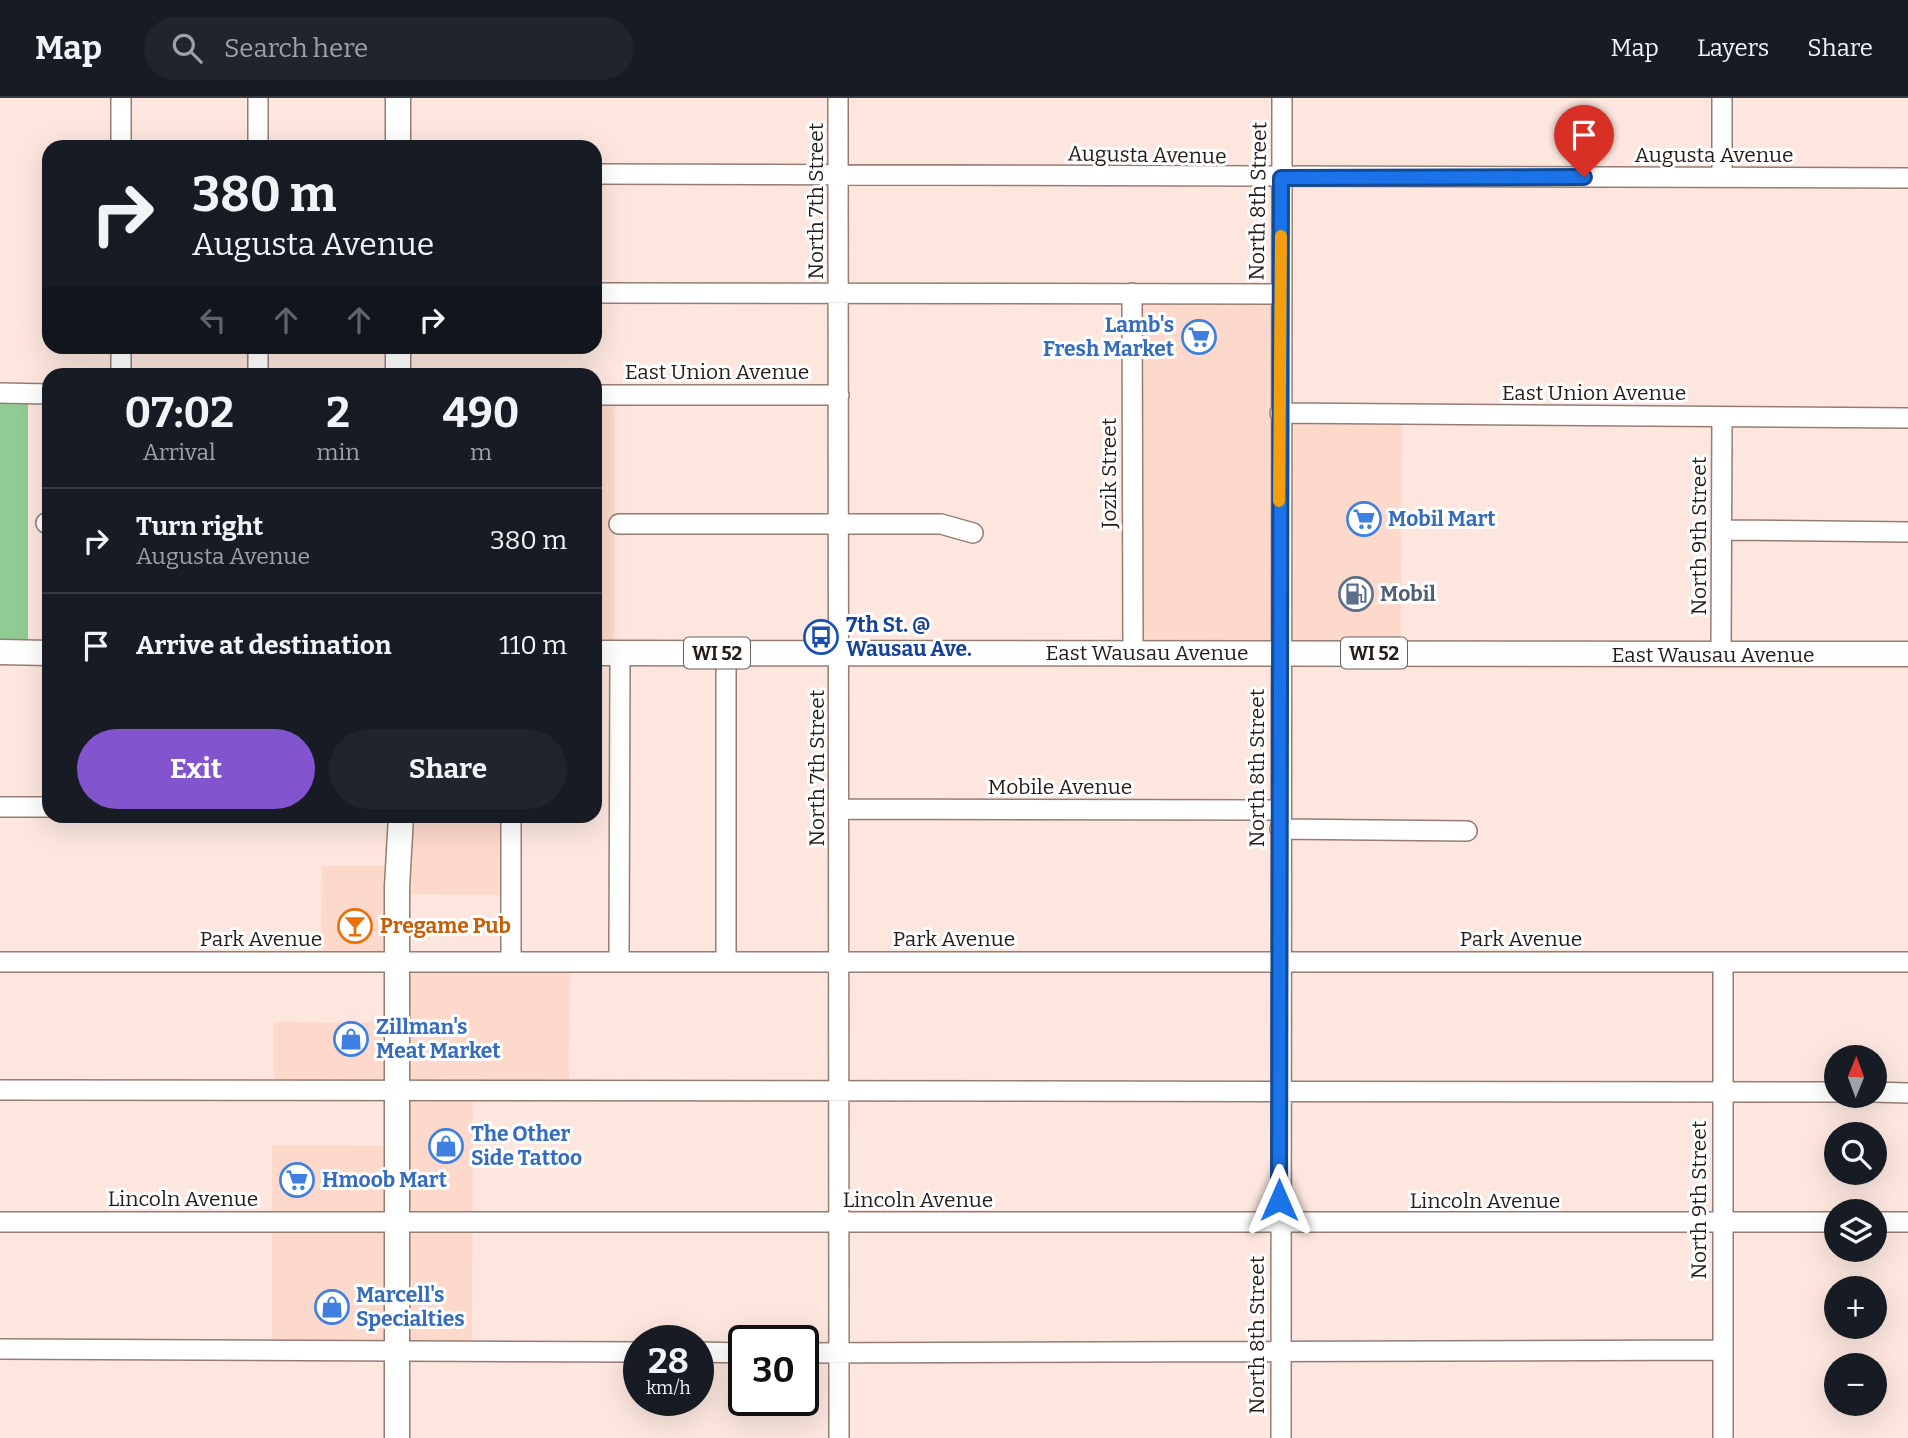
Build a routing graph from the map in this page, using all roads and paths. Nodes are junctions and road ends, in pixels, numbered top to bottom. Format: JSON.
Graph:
{"nodes":[{"id":1,"x":121,"y":98,"type":"edge"},
{"id":2,"x":258,"y":98,"type":"edge"},
{"id":3,"x":398,"y":98,"type":"edge"},
{"id":4,"x":838,"y":98,"type":"edge"},
{"id":5,"x":1282,"y":98,"type":"edge"},
{"id":6,"x":1722,"y":98,"type":"edge"},
{"id":7,"x":121,"y":140,"type":"edge"},
{"id":8,"x":258,"y":140,"type":"edge"},
{"id":9,"x":398,"y":140,"type":"edge"},
{"id":10,"x":602,"y":174,"type":"edge"},
{"id":11,"x":838,"y":174,"type":"junction"},
{"id":12,"x":1722,"y":177,"type":"junction"},
{"id":13,"x":1281,"y":178,"type":"junction"},
{"id":14,"x":1908,"y":178,"type":"edge"},
{"id":15,"x":602,"y":293,"type":"edge"},
{"id":16,"x":1132,"y":293,"type":"junction"},
{"id":17,"x":839,"y":294,"type":"junction"},
{"id":18,"x":1280,"y":294,"type":"junction"},
{"id":19,"x":0,"y":393,"type":"edge"},
{"id":20,"x":42,"y":394,"type":"edge"},
{"id":21,"x":839,"y":395,"type":"junction"},
{"id":22,"x":602,"y":396,"type":"edge"},
{"id":23,"x":1280,"y":413,"type":"junction"},
{"id":24,"x":1723,"y":417,"type":"junction"},
{"id":25,"x":1908,"y":418,"type":"edge"},
{"id":26,"x":839,"y":523,"type":"junction"},
{"id":27,"x":619,"y":524,"type":"dead end"},
{"id":28,"x":1723,"y":530,"type":"junction"},
{"id":29,"x":1908,"y":532,"type":"edge"},
{"id":30,"x":973,"y":533,"type":"dead end"},
{"id":31,"x":0,"y":652,"type":"edge"},
{"id":32,"x":42,"y":653,"type":"edge"},
{"id":33,"x":602,"y":653,"type":"edge"},
{"id":34,"x":620,"y":653,"type":"junction"},
{"id":35,"x":726,"y":653,"type":"junction"},
{"id":36,"x":840,"y":653,"type":"junction"},
{"id":37,"x":1133,"y":653,"type":"junction"},
{"id":38,"x":1280,"y":653,"type":"junction"},
{"id":39,"x":1908,"y":654,"type":"edge"},
{"id":40,"x":1721,"y":655,"type":"junction"},
{"id":41,"x":42,"y":660,"type":"edge"},
{"id":42,"x":0,"y":661,"type":"edge"},
{"id":43,"x":0,"y":807,"type":"edge"},
{"id":44,"x":42,"y":807,"type":"edge"},
{"id":45,"x":840,"y":809,"type":"junction"},
{"id":46,"x":1280,"y":820,"type":"junction"},
{"id":47,"x":401,"y":823,"type":"edge"},
{"id":48,"x":511,"y":823,"type":"edge"},
{"id":49,"x":1467,"y":831,"type":"dead end"},
{"id":50,"x":0,"y":962,"type":"edge"},
{"id":51,"x":397,"y":962,"type":"junction"},
{"id":52,"x":511,"y":962,"type":"junction"},
{"id":53,"x":619,"y":962,"type":"junction"},
{"id":54,"x":726,"y":962,"type":"junction"},
{"id":55,"x":841,"y":962,"type":"junction"},
{"id":56,"x":1280,"y":962,"type":"junction"},
{"id":57,"x":1723,"y":962,"type":"junction"},
{"id":58,"x":1908,"y":962,"type":"edge"},
{"id":59,"x":0,"y":1090,"type":"edge"},
{"id":60,"x":397,"y":1090,"type":"junction"},
{"id":61,"x":1722,"y":1090,"type":"junction"},
{"id":62,"x":841,"y":1091,"type":"junction"},
{"id":63,"x":1280,"y":1092,"type":"junction"},
{"id":64,"x":1824,"y":1092,"type":"edge"},
{"id":65,"x":1887,"y":1092,"type":"edge"},
{"id":66,"x":1908,"y":1093,"type":"edge"},
{"id":67,"x":0,"y":1222,"type":"edge"},
{"id":68,"x":397,"y":1222,"type":"junction"},
{"id":69,"x":841,"y":1222,"type":"junction"},
{"id":70,"x":1887,"y":1222,"type":"edge"},
{"id":71,"x":1908,"y":1222,"type":"edge"},
{"id":72,"x":1279,"y":1223,"type":"junction"},
{"id":73,"x":1824,"y":1223,"type":"edge"},
{"id":74,"x":1722,"y":1224,"type":"junction"},
{"id":75,"x":0,"y":1349,"type":"edge"},
{"id":76,"x":398,"y":1350,"type":"junction"},
{"id":77,"x":1723,"y":1350,"type":"junction"},
{"id":78,"x":623,"y":1352,"type":"edge"},
{"id":79,"x":1280,"y":1352,"type":"junction"},
{"id":80,"x":819,"y":1353,"type":"edge"},
{"id":81,"x":839,"y":1353,"type":"junction"},
{"id":82,"x":397,"y":1438,"type":"edge"},
{"id":83,"x":839,"y":1438,"type":"edge"},
{"id":84,"x":1281,"y":1438,"type":"edge"},
{"id":85,"x":1723,"y":1438,"type":"edge"}],
"edges":[{"from":1,"to":7,"type":"street"},
{"from":2,"to":8,"type":"street"},
{"from":3,"to":9,"type":"main road"},
{"from":4,"to":11,"type":"street","name":"North 7th Street"},
{"from":5,"to":13,"type":"street","name":"North 8th Street"},
{"from":6,"to":12,"type":"street"},
{"from":10,"to":11,"type":"street","name":"Augusta Avenue"},
{"from":11,"to":13,"type":"street","name":"Augusta Avenue"},
{"from":11,"to":17,"type":"street","name":"North 7th Street"},
{"from":12,"to":13,"type":"street","name":"Augusta Avenue"},
{"from":12,"to":14,"type":"street","name":"Augusta Avenue"},
{"from":13,"to":18,"type":"street","name":"North 8th Street"},
{"from":15,"to":17,"type":"street"},
{"from":16,"to":17,"type":"street"},
{"from":16,"to":18,"type":"street"},
{"from":16,"to":37,"type":"street","name":"Jozik Street"},
{"from":17,"to":21,"type":"street","name":"North 7th Street"},
{"from":18,"to":23,"type":"street","name":"North 8th Street"},
{"from":19,"to":20,"type":"street"},
{"from":21,"to":22,"type":"street","name":"East Union Avenue"},
{"from":21,"to":26,"type":"street","name":"North 7th Street"},
{"from":23,"to":24,"type":"street","name":"East Union Avenue"},
{"from":23,"to":38,"type":"street","name":"North 8th Street"},
{"from":24,"to":25,"type":"street","name":"East Union Avenue"},
{"from":24,"to":28,"type":"street","name":"North 9th Street"},
{"from":26,"to":27,"type":"street"},
{"from":26,"to":30,"type":"street"},
{"from":26,"to":36,"type":"street","name":"North 7th Street"},
{"from":28,"to":29,"type":"street"},
{"from":28,"to":40,"type":"street","name":"North 9th Street"},
{"from":31,"to":32,"type":"main road"},
{"from":33,"to":34,"type":"main road","name":"East Wausau Avenue","number":"WI 52"},
{"from":34,"to":35,"type":"main road","name":"East Wausau Avenue","number":"WI 52"},
{"from":34,"to":53,"type":"street"},
{"from":35,"to":36,"type":"main road","name":"East Wausau Avenue","number":"WI 52"},
{"from":35,"to":54,"type":"street"},
{"from":36,"to":37,"type":"main road","name":"East Wausau Avenue","number":"WI 52"},
{"from":36,"to":45,"type":"street","name":"North 7th Street"},
{"from":37,"to":38,"type":"main road","name":"East Wausau Avenue","number":"WI 52"},
{"from":38,"to":40,"type":"main road","name":"East Wausau Avenue","number":"WI 52"},
{"from":38,"to":46,"type":"street","name":"North 8th Street"},
{"from":39,"to":40,"type":"main road","name":"East Wausau Avenue","number":"WI 52"},
{"from":41,"to":42,"type":"main road"},
{"from":43,"to":44,"type":"street"},
{"from":45,"to":46,"type":"street","name":"Mobile Avenue"},
{"from":45,"to":55,"type":"street","name":"North 7th Street"},
{"from":46,"to":49,"type":"street","name":"Mobile Avenue"},
{"from":46,"to":56,"type":"street","name":"North 8th Street"},
{"from":47,"to":51,"type":"main road"},
{"from":48,"to":52,"type":"street"},
{"from":50,"to":51,"type":"street","name":"Park Avenue"},
{"from":51,"to":52,"type":"street","name":"Park Avenue"},
{"from":51,"to":60,"type":"main road"},
{"from":52,"to":53,"type":"street","name":"Park Avenue"},
{"from":53,"to":54,"type":"street","name":"Park Avenue"},
{"from":54,"to":55,"type":"street","name":"Park Avenue"},
{"from":55,"to":56,"type":"street","name":"Park Avenue"},
{"from":55,"to":62,"type":"street","name":"North 7th Street"},
{"from":56,"to":57,"type":"street","name":"Park Avenue"},
{"from":56,"to":63,"type":"street","name":"North 8th Street"},
{"from":57,"to":58,"type":"street","name":"Park Avenue"},
{"from":57,"to":61,"type":"street","name":"North 9th Street"},
{"from":59,"to":60,"type":"street"},
{"from":60,"to":62,"type":"street"},
{"from":60,"to":68,"type":"main road"},
{"from":61,"to":63,"type":"street"},
{"from":61,"to":64,"type":"street"},
{"from":61,"to":74,"type":"street","name":"North 9th Street"},
{"from":62,"to":63,"type":"street"},
{"from":62,"to":69,"type":"street","name":"North 7th Street"},
{"from":63,"to":72,"type":"street","name":"North 8th Street"},
{"from":65,"to":66,"type":"street"},
{"from":67,"to":68,"type":"street","name":"Lincoln Avenue"},
{"from":68,"to":69,"type":"street","name":"Lincoln Avenue"},
{"from":68,"to":76,"type":"main road"},
{"from":69,"to":72,"type":"street","name":"Lincoln Avenue"},
{"from":69,"to":81,"type":"street","name":"North 7th Street"},
{"from":70,"to":71,"type":"street"},
{"from":72,"to":74,"type":"street","name":"Lincoln Avenue"},
{"from":72,"to":79,"type":"street","name":"North 8th Street"},
{"from":73,"to":74,"type":"street","name":"Lincoln Avenue"},
{"from":74,"to":77,"type":"street","name":"North 9th Street"},
{"from":75,"to":76,"type":"street"},
{"from":76,"to":78,"type":"street"},
{"from":76,"to":82,"type":"main road"},
{"from":77,"to":79,"type":"street"},
{"from":77,"to":85,"type":"street","name":"North 9th Street"},
{"from":79,"to":81,"type":"street"},
{"from":79,"to":84,"type":"street","name":"North 8th Street"},
{"from":80,"to":81,"type":"street"},
{"from":81,"to":83,"type":"street","name":"North 7th Street"}]}
